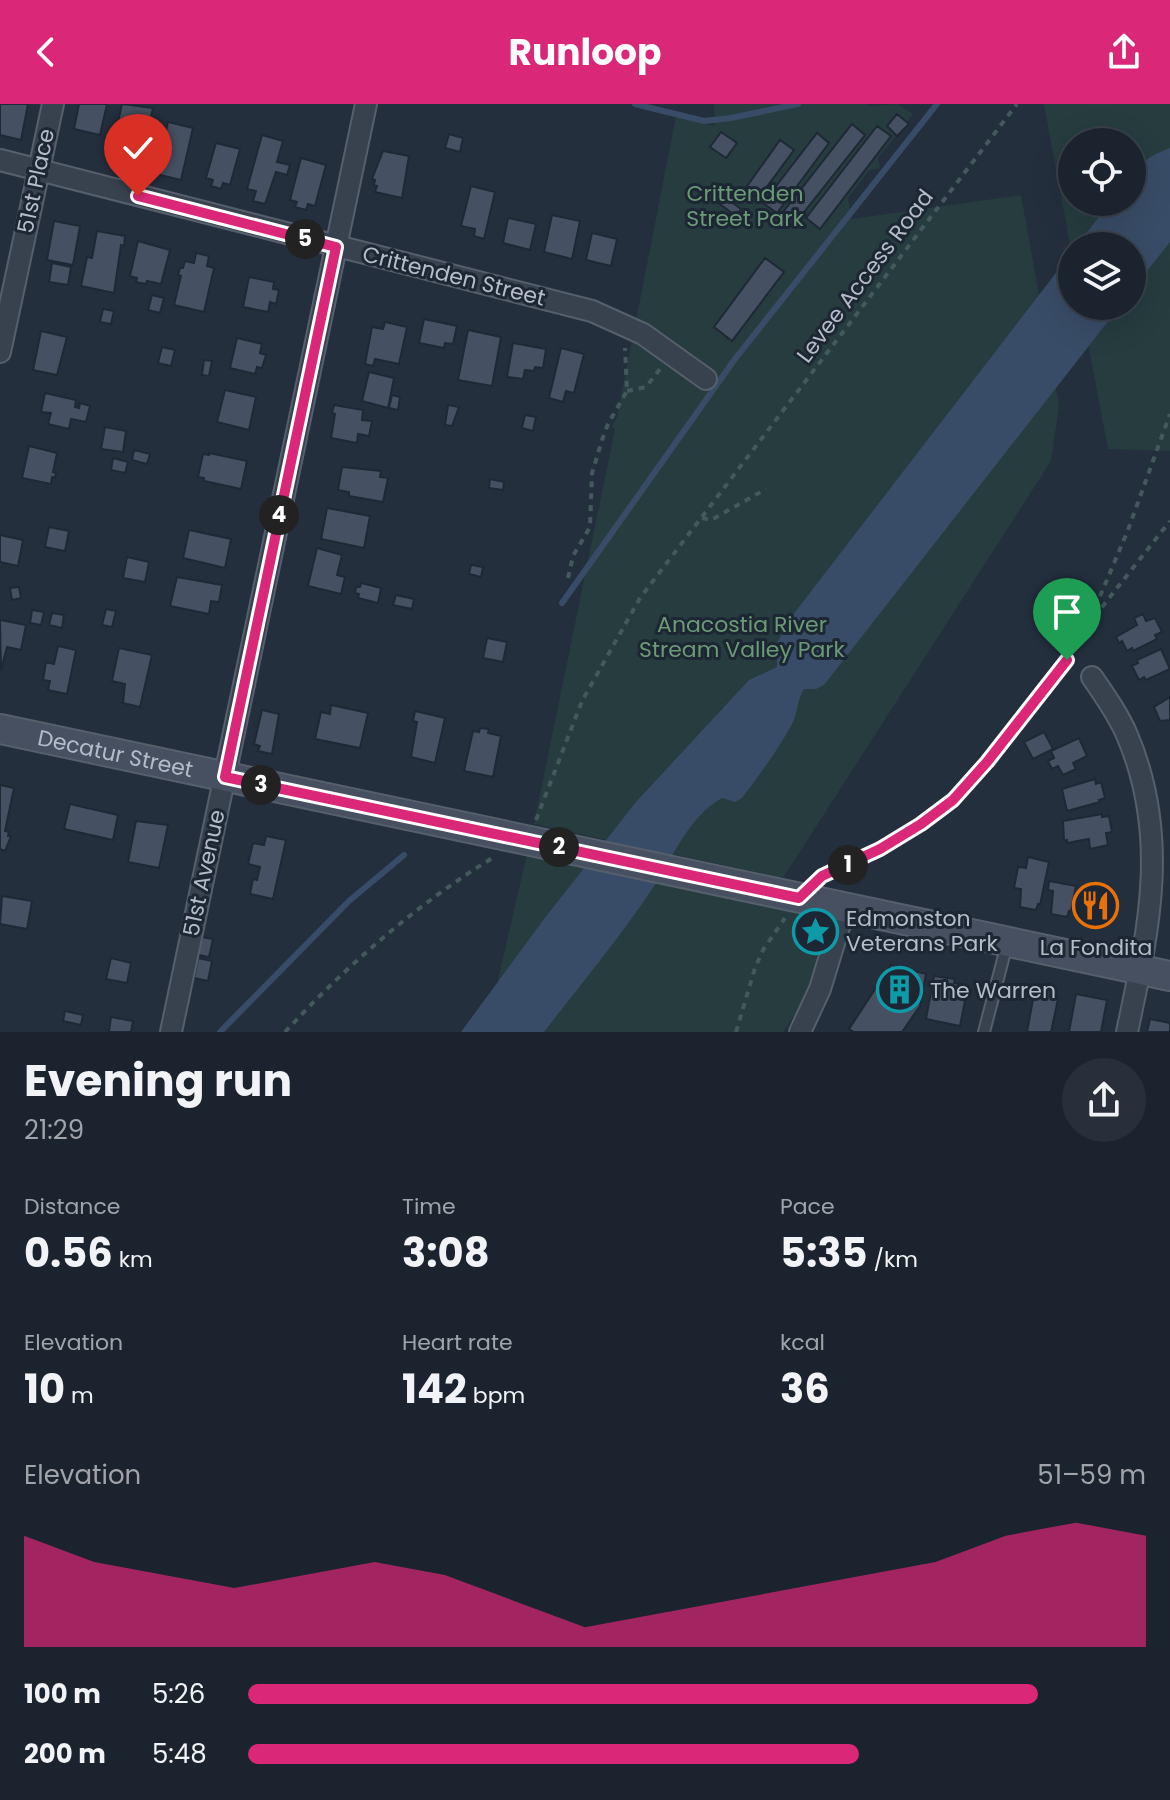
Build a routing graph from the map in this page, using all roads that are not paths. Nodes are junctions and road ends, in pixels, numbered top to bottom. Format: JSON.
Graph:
{"nodes":[{"id":1,"x":53,"y":104,"type":"edge"},
{"id":2,"x":366,"y":104,"type":"edge"},
{"id":3,"x":0,"y":160,"type":"edge"},
{"id":4,"x":39,"y":171,"type":"junction"},
{"id":5,"x":336,"y":247,"type":"junction"},
{"id":6,"x":0,"y":352,"type":"edge"},
{"id":7,"x":706,"y":379,"type":"dead end"},
{"id":8,"x":1092,"y":677,"type":"dead end"},
{"id":9,"x":0,"y":729,"type":"edge"},
{"id":10,"x":225,"y":777,"type":"junction"},
{"id":11,"x":845,"y":907,"type":"junction"},
{"id":12,"x":1008,"y":942,"type":"junction"},
{"id":13,"x":1140,"y":970,"type":"junction"},
{"id":14,"x":1170,"y":976,"type":"edge"},
{"id":15,"x":171,"y":1032,"type":"edge"},
{"id":16,"x":800,"y":1032,"type":"edge"},
{"id":17,"x":984,"y":1032,"type":"edge"},
{"id":18,"x":1127,"y":1032,"type":"edge"}],
"edges":[{"from":1,"to":4,"type":"street","name":"51st Place"},
{"from":2,"to":5,"type":"street","name":"51st Avenue"},
{"from":3,"to":4,"type":"street","name":"Crittenden Street"},
{"from":4,"to":5,"type":"street","name":"Crittenden Street"},
{"from":4,"to":6,"type":"street","name":"51st Place"},
{"from":5,"to":7,"type":"street","name":"Crittenden Street"},
{"from":5,"to":10,"type":"street","name":"51st Avenue"},
{"from":8,"to":13,"type":"street"},
{"from":9,"to":10,"type":"street","name":"Decatur Street"},
{"from":10,"to":11,"type":"street","name":"Decatur Street"},
{"from":10,"to":15,"type":"street","name":"51st Avenue"},
{"from":11,"to":12,"type":"street","name":"Decatur Street"},
{"from":11,"to":16,"type":"street"},
{"from":12,"to":13,"type":"street","name":"Decatur Street"},
{"from":12,"to":17,"type":"lane"},
{"from":13,"to":14,"type":"street","name":"Decatur Street"},
{"from":13,"to":18,"type":"street"}]}
